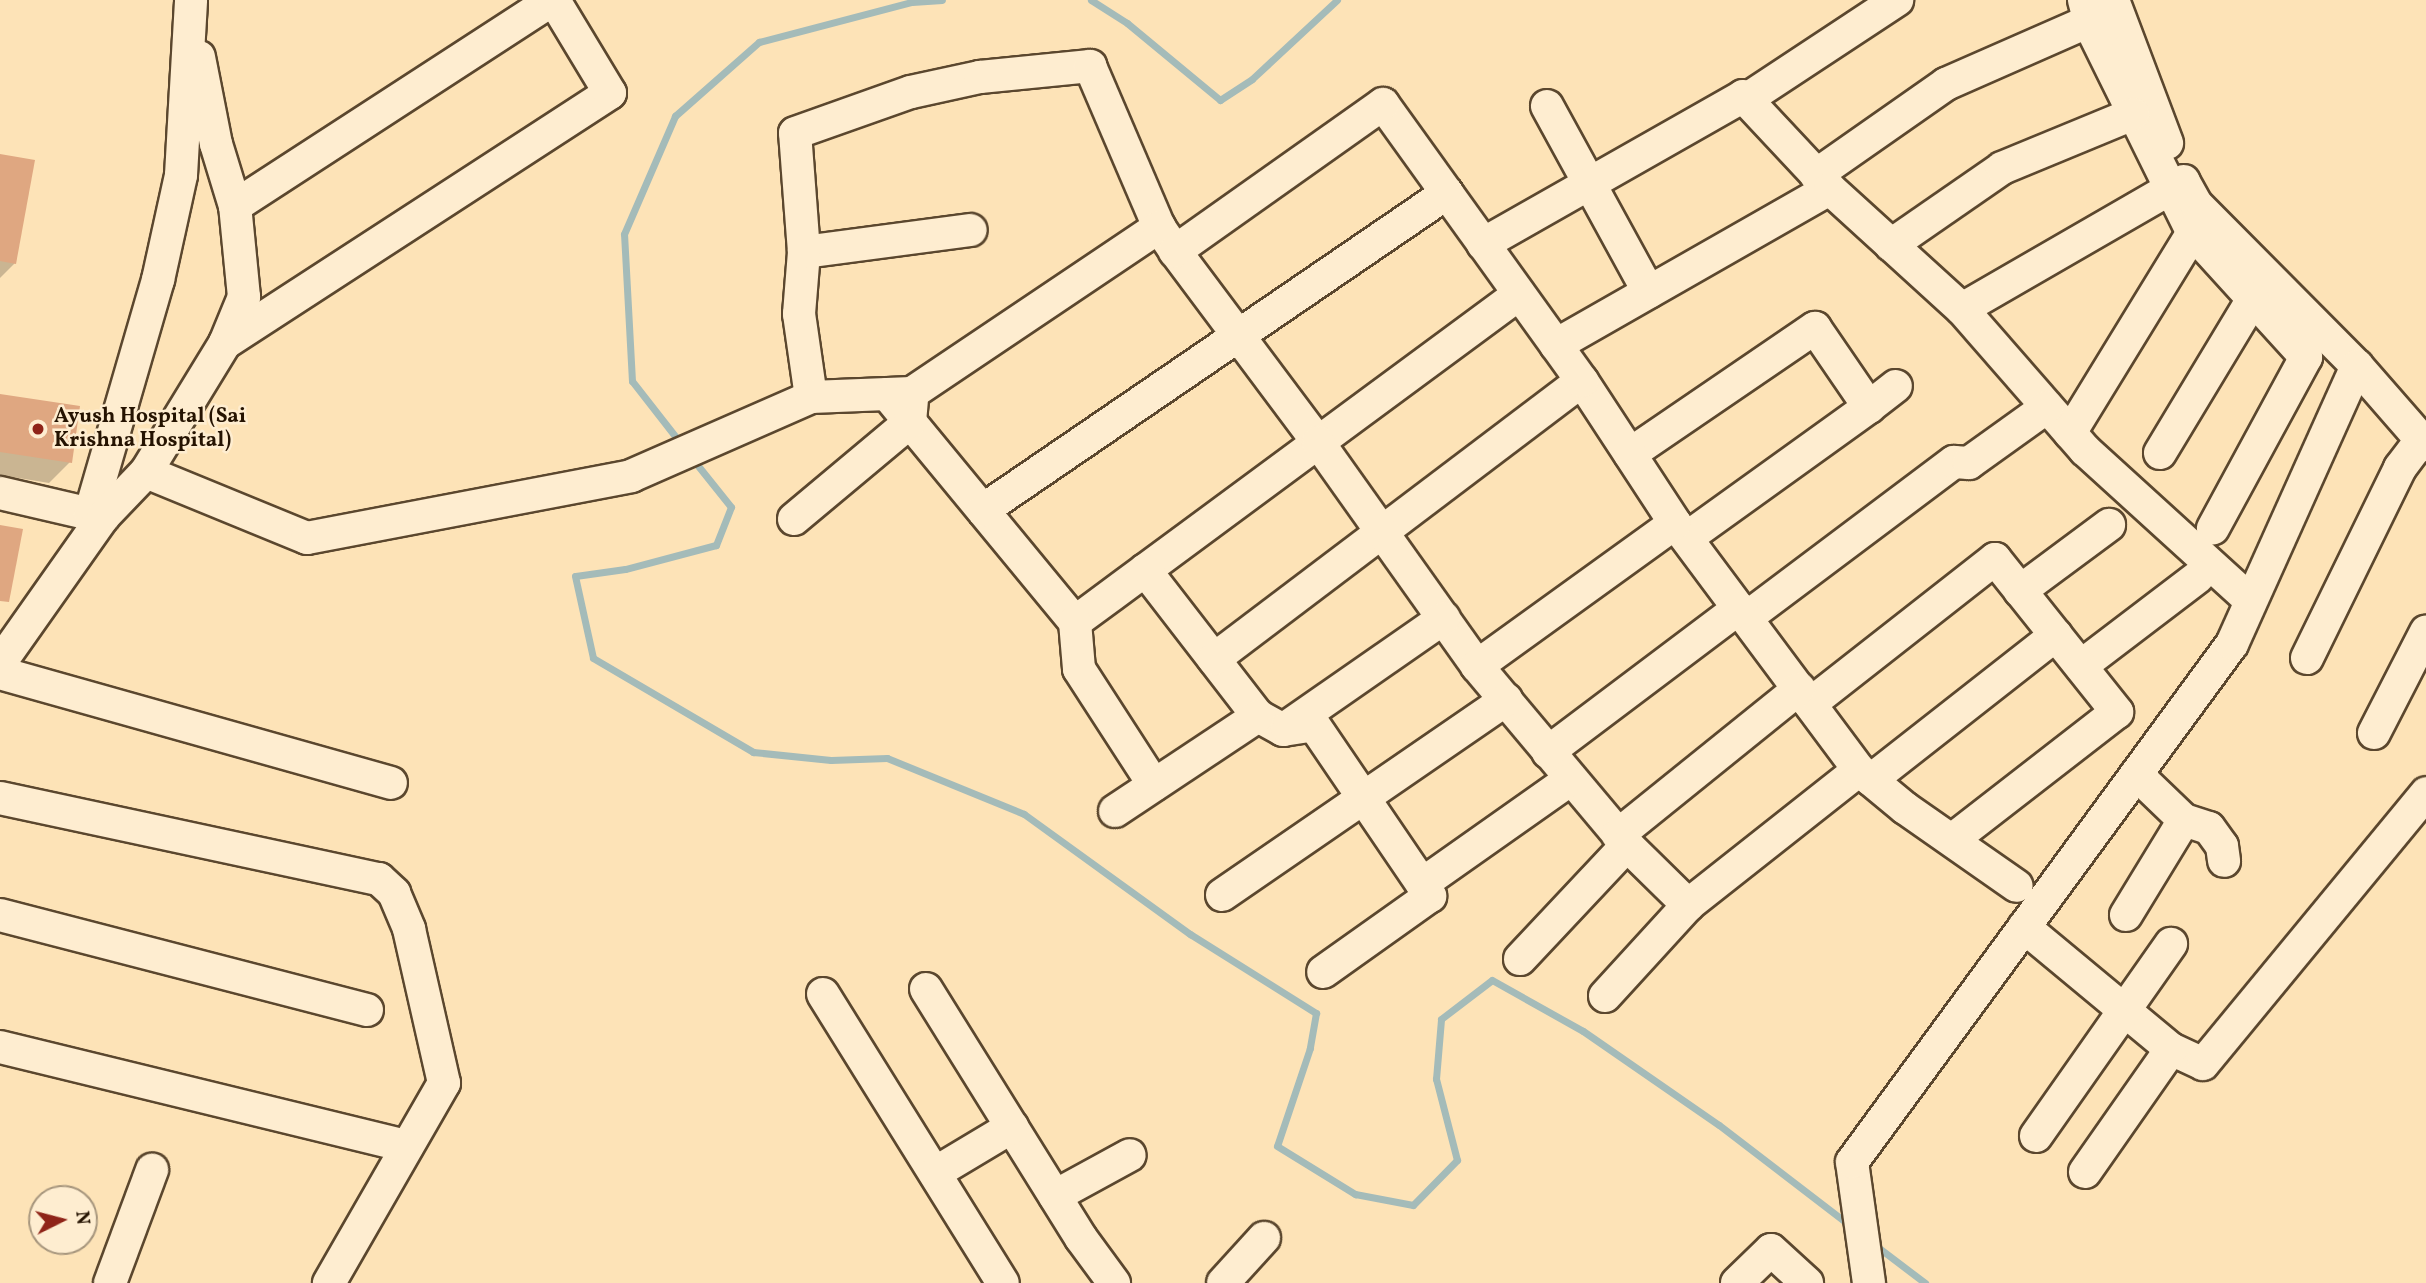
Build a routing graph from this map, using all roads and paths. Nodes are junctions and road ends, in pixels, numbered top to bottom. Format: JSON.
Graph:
{"nodes":[{"id":1,"x":192,"y":0,"type":"edge"},
{"id":2,"x":553,"y":0,"type":"edge"},
{"id":3,"x":1896,"y":0,"type":"edge"},
{"id":4,"x":507,"y":12,"type":"edge"},
{"id":5,"x":2103,"y":12,"type":"edge"},
{"id":6,"x":1746,"y":99,"type":"junction"},
{"id":7,"x":1547,"y":106,"type":"dead end"},
{"id":8,"x":2133,"y":114,"type":"junction"},
{"id":9,"x":1823,"y":182,"type":"junction"},
{"id":10,"x":1589,"y":184,"type":"junction"},
{"id":11,"x":2176,"y":185,"type":"junction"},
{"id":12,"x":1447,"y":193,"type":"junction"},
{"id":13,"x":234,"y":206,"type":"junction"},
{"id":14,"x":2199,"y":223,"type":"junction"},
{"id":15,"x":971,"y":230,"type":"dead end"},
{"id":16,"x":1167,"y":239,"type":"junction"},
{"id":17,"x":1483,"y":244,"type":"junction"},
{"id":18,"x":1891,"y":245,"type":"junction"},
{"id":19,"x":804,"y":251,"type":"junction"},
{"id":20,"x":1649,"y":292,"type":"junction"},
{"id":21,"x":1519,"y":294,"type":"junction"},
{"id":22,"x":2253,"y":299,"type":"junction"},
{"id":23,"x":1962,"y":309,"type":"junction"},
{"id":24,"x":1238,"y":335,"type":"junction"},
{"id":25,"x":225,"y":343,"type":"junction"},
{"id":26,"x":1556,"y":345,"type":"junction"},
{"id":27,"x":2357,"y":366,"type":"junction"},
{"id":28,"x":1582,"y":381,"type":"junction"},
{"id":29,"x":1896,"y":386,"type":"dead end"},
{"id":30,"x":811,"y":397,"type":"junction"},
{"id":31,"x":903,"y":403,"type":"junction"},
{"id":32,"x":1869,"y":407,"type":"junction"},
{"id":33,"x":2048,"y":407,"type":"junction"},
{"id":34,"x":2070,"y":433,"type":"junction"},
{"id":35,"x":1318,"y":442,"type":"junction"},
{"id":36,"x":2160,"y":453,"type":"dead end"},
{"id":37,"x":1630,"y":454,"type":"junction"},
{"id":38,"x":2421,"y":454,"type":"edge"},
{"id":39,"x":146,"y":472,"type":"junction"},
{"id":40,"x":0,"y":493,"type":"edge"},
{"id":41,"x":983,"y":510,"type":"junction"},
{"id":42,"x":96,"y":515,"type":"junction"},
{"id":43,"x":794,"y":519,"type":"dead end"},
{"id":44,"x":2109,"y":525,"type":"dead end"},
{"id":45,"x":2213,"y":528,"type":"dead end"},
{"id":46,"x":1681,"y":531,"type":"junction"},
{"id":47,"x":1382,"y":532,"type":"junction"},
{"id":48,"x":1145,"y":570,"type":"junction"},
{"id":49,"x":2198,"y":577,"type":"dead end"},
{"id":50,"x":2020,"y":591,"type":"junction"},
{"id":51,"x":2251,"y":601,"type":"junction"},
{"id":52,"x":1743,"y":613,"type":"junction"},
{"id":53,"x":1444,"y":618,"type":"junction"},
{"id":54,"x":1075,"y":622,"type":"junction"},
{"id":55,"x":2426,"y":632,"type":"edge"},
{"id":56,"x":2056,"y":635,"type":"junction"},
{"id":57,"x":2307,"y":658,"type":"dead end"},
{"id":58,"x":1214,"y":659,"type":"junction"},
{"id":59,"x":0,"y":663,"type":"edge"},
{"id":60,"x":1477,"y":666,"type":"junction"},
{"id":61,"x":2081,"y":666,"type":"junction"},
{"id":62,"x":0,"y":673,"type":"edge"},
{"id":63,"x":1805,"y":697,"type":"junction"},
{"id":64,"x":1506,"y":700,"type":"junction"},
{"id":65,"x":1271,"y":723,"type":"junction"},
{"id":66,"x":2375,"y":733,"type":"dead end"},
{"id":67,"x":1548,"y":752,"type":"junction"},
{"id":68,"x":2136,"y":774,"type":"junction"},
{"id":69,"x":1865,"y":775,"type":"junction"},
{"id":70,"x":1571,"y":779,"type":"junction"},
{"id":71,"x":391,"y":783,"type":"dead end"},
{"id":72,"x":1154,"y":785,"type":"junction"},
{"id":73,"x":2426,"y":793,"type":"edge"},
{"id":74,"x":0,"y":798,"type":"edge"},
{"id":75,"x":1364,"y":798,"type":"junction"},
{"id":76,"x":1115,"y":811,"type":"dead end"},
{"id":77,"x":2184,"y":820,"type":"junction"},
{"id":78,"x":1953,"y":839,"type":"junction"},
{"id":79,"x":1623,"y":840,"type":"junction"},
{"id":80,"x":2224,"y":861,"type":"dead end"},
{"id":81,"x":1422,"y":884,"type":"junction"},
{"id":82,"x":2017,"y":886,"type":"dead end"},
{"id":83,"x":1222,"y":895,"type":"dead end"},
{"id":84,"x":1688,"y":905,"type":"junction"},
{"id":85,"x":0,"y":915,"type":"edge"},
{"id":86,"x":2126,"y":915,"type":"dead end"},
{"id":87,"x":2024,"y":927,"type":"junction"},
{"id":88,"x":2171,"y":944,"type":"dead end"},
{"id":89,"x":1520,"y":959,"type":"dead end"},
{"id":90,"x":1322,"y":972,"type":"dead end"},
{"id":91,"x":926,"y":989,"type":"dead end"},
{"id":92,"x":823,"y":994,"type":"dead end"},
{"id":93,"x":1605,"y":996,"type":"dead end"},
{"id":94,"x":2125,"y":1009,"type":"junction"},
{"id":95,"x":367,"y":1010,"type":"dead end"},
{"id":96,"x":0,"y":1047,"type":"edge"},
{"id":97,"x":2171,"y":1049,"type":"junction"},
{"id":98,"x":1012,"y":1127,"type":"junction"},
{"id":99,"x":2036,"y":1136,"type":"dead end"},
{"id":100,"x":408,"y":1146,"type":"junction"},
{"id":101,"x":1130,"y":1155,"type":"dead end"},
{"id":102,"x":152,"y":1170,"type":"dead end"},
{"id":103,"x":2085,"y":1172,"type":"dead end"},
{"id":104,"x":934,"y":1173,"type":"junction"},
{"id":105,"x":1055,"y":1196,"type":"junction"},
{"id":106,"x":1264,"y":1238,"type":"dead end"},
{"id":107,"x":110,"y":1283,"type":"edge"},
{"id":108,"x":329,"y":1283,"type":"edge"},
{"id":109,"x":1003,"y":1283,"type":"edge"},
{"id":110,"x":1114,"y":1283,"type":"edge"},
{"id":111,"x":1223,"y":1283,"type":"edge"},
{"id":112,"x":1737,"y":1283,"type":"edge"},
{"id":113,"x":1807,"y":1283,"type":"edge"},
{"id":114,"x":1870,"y":1283,"type":"edge"}],
"edges":[{"from":1,"to":13,"type":"street"},
{"from":1,"to":42,"type":"street"},
{"from":2,"to":4,"type":"street"},
{"from":2,"to":25,"type":"street"},
{"from":3,"to":6,"type":"street"},
{"from":4,"to":13,"type":"street"},
{"from":5,"to":8,"type":"street"},
{"from":5,"to":9,"type":"street"},
{"from":5,"to":11,"type":"street"},
{"from":6,"to":9,"type":"street"},
{"from":6,"to":10,"type":"street"},
{"from":7,"to":10,"type":"street"},
{"from":8,"to":11,"type":"street"},
{"from":8,"to":18,"type":"street"},
{"from":9,"to":18,"type":"street"},
{"from":9,"to":20,"type":"street"},
{"from":10,"to":17,"type":"street"},
{"from":10,"to":20,"type":"street"},
{"from":11,"to":14,"type":"street"},
{"from":11,"to":23,"type":"street"},
{"from":12,"to":16,"type":"street"},
{"from":12,"to":17,"type":"street"},
{"from":12,"to":24,"type":"street"},
{"from":13,"to":25,"type":"street"},
{"from":14,"to":22,"type":"street"},
{"from":14,"to":27,"type":"street"},
{"from":14,"to":34,"type":"street"},
{"from":15,"to":19,"type":"street"},
{"from":16,"to":19,"type":"street"},
{"from":16,"to":24,"type":"street"},
{"from":16,"to":31,"type":"street"},
{"from":17,"to":21,"type":"street"},
{"from":18,"to":23,"type":"street"},
{"from":19,"to":30,"type":"street"},
{"from":20,"to":26,"type":"street"},
{"from":21,"to":26,"type":"street"},
{"from":21,"to":35,"type":"street"},
{"from":22,"to":36,"type":"street"},
{"from":22,"to":45,"type":"street"},
{"from":23,"to":33,"type":"street"},
{"from":24,"to":35,"type":"street"},
{"from":24,"to":41,"type":"street"},
{"from":25,"to":39,"type":"street"},
{"from":26,"to":28,"type":"street"},
{"from":27,"to":38,"type":"street"},
{"from":27,"to":51,"type":"street"},
{"from":28,"to":37,"type":"street"},
{"from":28,"to":47,"type":"street"},
{"from":29,"to":32,"type":"street"},
{"from":30,"to":31,"type":"street"},
{"from":30,"to":39,"type":"street"},
{"from":31,"to":41,"type":"street"},
{"from":31,"to":43,"type":"street"},
{"from":32,"to":37,"type":"street"},
{"from":32,"to":46,"type":"street"},
{"from":33,"to":34,"type":"street"},
{"from":33,"to":52,"type":"street"},
{"from":34,"to":51,"type":"street"},
{"from":35,"to":47,"type":"street"},
{"from":35,"to":48,"type":"street"},
{"from":37,"to":46,"type":"street"},
{"from":38,"to":57,"type":"street"},
{"from":39,"to":42,"type":"street"},
{"from":40,"to":42,"type":"street"},
{"from":41,"to":54,"type":"street"},
{"from":42,"to":59,"type":"street"},
{"from":44,"to":50,"type":"street"},
{"from":46,"to":52,"type":"street"},
{"from":46,"to":60,"type":"street"},
{"from":47,"to":53,"type":"street"},
{"from":47,"to":58,"type":"street"},
{"from":48,"to":54,"type":"street"},
{"from":48,"to":58,"type":"street"},
{"from":49,"to":61,"type":"street"},
{"from":50,"to":56,"type":"street"},
{"from":50,"to":63,"type":"street"},
{"from":51,"to":68,"type":"street"},
{"from":52,"to":63,"type":"street"},
{"from":52,"to":67,"type":"street"},
{"from":53,"to":60,"type":"street"},
{"from":53,"to":65,"type":"street"},
{"from":54,"to":72,"type":"street"},
{"from":55,"to":66,"type":"street"},
{"from":56,"to":61,"type":"street"},
{"from":56,"to":69,"type":"street"},
{"from":58,"to":65,"type":"street"},
{"from":60,"to":64,"type":"street"},
{"from":61,"to":78,"type":"street"},
{"from":62,"to":71,"type":"street"},
{"from":63,"to":69,"type":"street"},
{"from":63,"to":79,"type":"street"},
{"from":64,"to":67,"type":"street"},
{"from":64,"to":75,"type":"street"},
{"from":65,"to":72,"type":"street"},
{"from":65,"to":75,"type":"street"},
{"from":67,"to":70,"type":"street"},
{"from":68,"to":77,"type":"street"},
{"from":68,"to":87,"type":"street"},
{"from":69,"to":78,"type":"street"},
{"from":69,"to":84,"type":"street"},
{"from":70,"to":79,"type":"street"},
{"from":70,"to":81,"type":"street"},
{"from":72,"to":76,"type":"street"},
{"from":73,"to":97,"type":"street"},
{"from":74,"to":100,"type":"street"},
{"from":75,"to":81,"type":"street"},
{"from":75,"to":83,"type":"street"},
{"from":77,"to":80,"type":"street"},
{"from":77,"to":86,"type":"street"},
{"from":78,"to":82,"type":"street"},
{"from":79,"to":84,"type":"street"},
{"from":79,"to":89,"type":"street"},
{"from":81,"to":90,"type":"street"},
{"from":84,"to":93,"type":"street"},
{"from":85,"to":95,"type":"street"},
{"from":87,"to":94,"type":"street"},
{"from":87,"to":114,"type":"street"},
{"from":88,"to":94,"type":"street"},
{"from":91,"to":98,"type":"street"},
{"from":92,"to":104,"type":"street"},
{"from":94,"to":97,"type":"street"},
{"from":94,"to":99,"type":"street"},
{"from":96,"to":100,"type":"street"},
{"from":97,"to":103,"type":"street"},
{"from":98,"to":104,"type":"street"},
{"from":98,"to":105,"type":"street"},
{"from":100,"to":108,"type":"street"},
{"from":101,"to":105,"type":"street"},
{"from":102,"to":107,"type":"street"},
{"from":104,"to":109,"type":"street"},
{"from":105,"to":110,"type":"street"},
{"from":106,"to":111,"type":"street"},
{"from":112,"to":113,"type":"street"}]}
